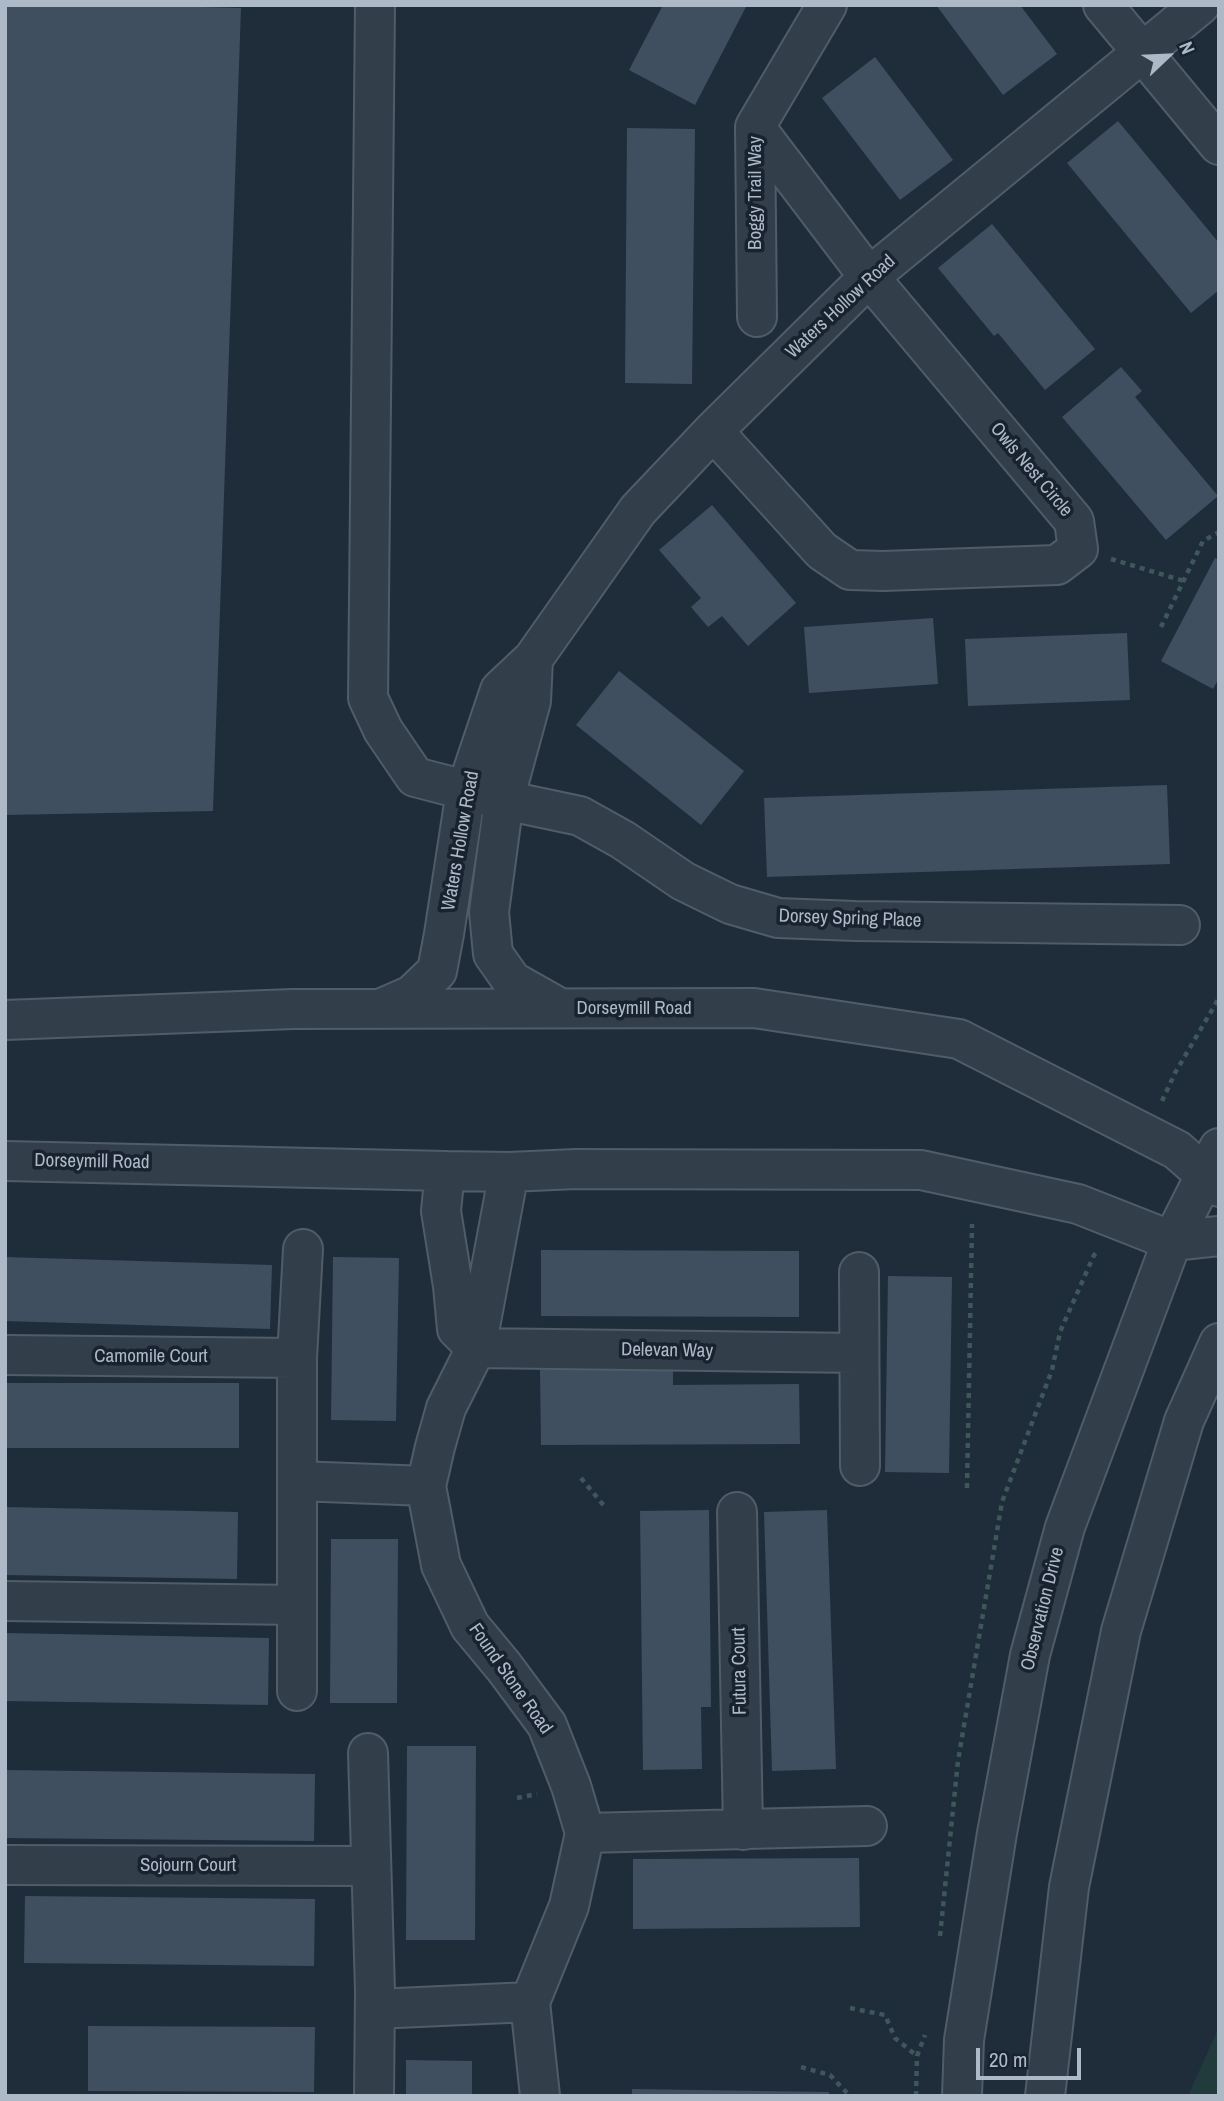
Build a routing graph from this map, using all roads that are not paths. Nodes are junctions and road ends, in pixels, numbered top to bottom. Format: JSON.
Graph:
{"nodes":[{"id":1,"x":375,"y":5,"type":"edge"},
{"id":2,"x":827,"y":5,"type":"edge"},
{"id":3,"x":1103,"y":5,"type":"edge"},
{"id":4,"x":1200,"y":5,"type":"edge"},
{"id":5,"x":1142,"y":52,"type":"junction"},
{"id":6,"x":755,"y":127,"type":"junction"},
{"id":7,"x":1219,"y":145,"type":"edge"},
{"id":8,"x":869,"y":277,"type":"junction"},
{"id":9,"x":757,"y":317,"type":"dead end"},
{"id":10,"x":713,"y":431,"type":"junction"},
{"id":11,"x":533,"y":659,"type":"junction"},
{"id":12,"x":466,"y":791,"type":"junction"},
{"id":13,"x":504,"y":800,"type":"junction"},
{"id":14,"x":1180,"y":925,"type":"dead end"},
{"id":15,"x":380,"y":1009,"type":"junction"},
{"id":16,"x":561,"y":1009,"type":"junction"},
{"id":17,"x":5,"y":1020,"type":"edge"},
{"id":18,"x":5,"y":1161,"type":"edge"},
{"id":19,"x":1214,"y":1170,"type":"edge"},
{"id":20,"x":445,"y":1171,"type":"junction"},
{"id":21,"x":509,"y":1172,"type":"junction"},
{"id":22,"x":1219,"y":1236,"type":"edge"},
{"id":23,"x":1172,"y":1241,"type":"junction"},
{"id":24,"x":303,"y":1250,"type":"dead end"},
{"id":25,"x":859,"y":1272,"type":"dead end"},
{"id":26,"x":1219,"y":1343,"type":"edge"},
{"id":27,"x":476,"y":1348,"type":"junction"},
{"id":28,"x":859,"y":1353,"type":"junction"},
{"id":29,"x":5,"y":1355,"type":"edge"},
{"id":30,"x":297,"y":1358,"type":"junction"},
{"id":31,"x":860,"y":1466,"type":"dead end"},
{"id":32,"x":298,"y":1480,"type":"junction"},
{"id":33,"x":426,"y":1486,"type":"junction"},
{"id":34,"x":737,"y":1512,"type":"dead end"},
{"id":35,"x":5,"y":1601,"type":"edge"},
{"id":36,"x":297,"y":1605,"type":"junction"},
{"id":37,"x":297,"y":1690,"type":"dead end"},
{"id":38,"x":368,"y":1753,"type":"dead end"},
{"id":39,"x":867,"y":1826,"type":"dead end"},
{"id":40,"x":743,"y":1830,"type":"junction"},
{"id":41,"x":585,"y":1833,"type":"junction"},
{"id":42,"x":5,"y":1866,"type":"edge"},
{"id":43,"x":370,"y":1866,"type":"junction"},
{"id":44,"x":530,"y":2002,"type":"junction"},
{"id":45,"x":375,"y":2009,"type":"junction"},
{"id":46,"x":374,"y":2096,"type":"edge"},
{"id":47,"x":540,"y":2096,"type":"edge"},
{"id":48,"x":962,"y":2096,"type":"edge"},
{"id":49,"x":1045,"y":2096,"type":"edge"}],
"edges":[{"from":1,"to":12,"type":"street","name":"Dorsey Spring Place"},
{"from":2,"to":6,"type":"street","name":"Boggy Trail Way"},
{"from":3,"to":5,"type":"street"},
{"from":4,"to":5,"type":"street","name":"Waters Hollow Road"},
{"from":5,"to":7,"type":"street"},
{"from":5,"to":8,"type":"street","name":"Waters Hollow Road"},
{"from":6,"to":8,"type":"street","name":"Owls Nest Circle"},
{"from":6,"to":9,"type":"street","name":"Boggy Trail Way"},
{"from":8,"to":10,"type":"street","name":"Waters Hollow Road"},
{"from":8,"to":10,"type":"street","name":"Owls Nest Circle"},
{"from":10,"to":11,"type":"street","name":"Waters Hollow Road"},
{"from":11,"to":12,"type":"street","name":"Waters Hollow Road"},
{"from":11,"to":13,"type":"street","name":"Waters Hollow Road"},
{"from":12,"to":13,"type":"street","name":"Dorsey Spring Place"},
{"from":12,"to":15,"type":"street","name":"Waters Hollow Road"},
{"from":13,"to":14,"type":"street","name":"Dorsey Spring Place"},
{"from":13,"to":16,"type":"street","name":"Waters Hollow Road"},
{"from":15,"to":16,"type":"street","name":"Dorseymill Road"},
{"from":15,"to":17,"type":"street","name":"Dorseymill Road"},
{"from":16,"to":19,"type":"street","name":"Dorseymill Road"},
{"from":18,"to":20,"type":"street","name":"Dorseymill Road"},
{"from":19,"to":23,"type":"street","name":"Observation Drive"},
{"from":20,"to":21,"type":"street","name":"Dorseymill Road"},
{"from":20,"to":27,"type":"street"},
{"from":21,"to":23,"type":"street","name":"Dorseymill Road"},
{"from":21,"to":27,"type":"street","name":"Found Stone Road"},
{"from":22,"to":23,"type":"street","name":"Dorseymill Road"},
{"from":23,"to":48,"type":"street","name":"Observation Drive"},
{"from":24,"to":30,"type":"street"},
{"from":25,"to":28,"type":"street"},
{"from":26,"to":49,"type":"street"},
{"from":27,"to":28,"type":"street","name":"Delevan Way"},
{"from":27,"to":33,"type":"street","name":"Found Stone Road"},
{"from":28,"to":31,"type":"street"},
{"from":29,"to":30,"type":"street","name":"Camomile Court"},
{"from":30,"to":32,"type":"street"},
{"from":32,"to":33,"type":"street"},
{"from":32,"to":36,"type":"street"},
{"from":33,"to":41,"type":"street","name":"Found Stone Road"},
{"from":34,"to":40,"type":"street","name":"Futura Court"},
{"from":35,"to":36,"type":"street"},
{"from":36,"to":37,"type":"street"},
{"from":38,"to":43,"type":"street"},
{"from":39,"to":40,"type":"street"},
{"from":40,"to":41,"type":"street"},
{"from":41,"to":44,"type":"street","name":"Found Stone Road"},
{"from":42,"to":43,"type":"street","name":"Sojourn Court"},
{"from":43,"to":45,"type":"street"},
{"from":44,"to":45,"type":"street"},
{"from":44,"to":47,"type":"street","name":"Found Stone Road"},
{"from":45,"to":46,"type":"street"}]}
